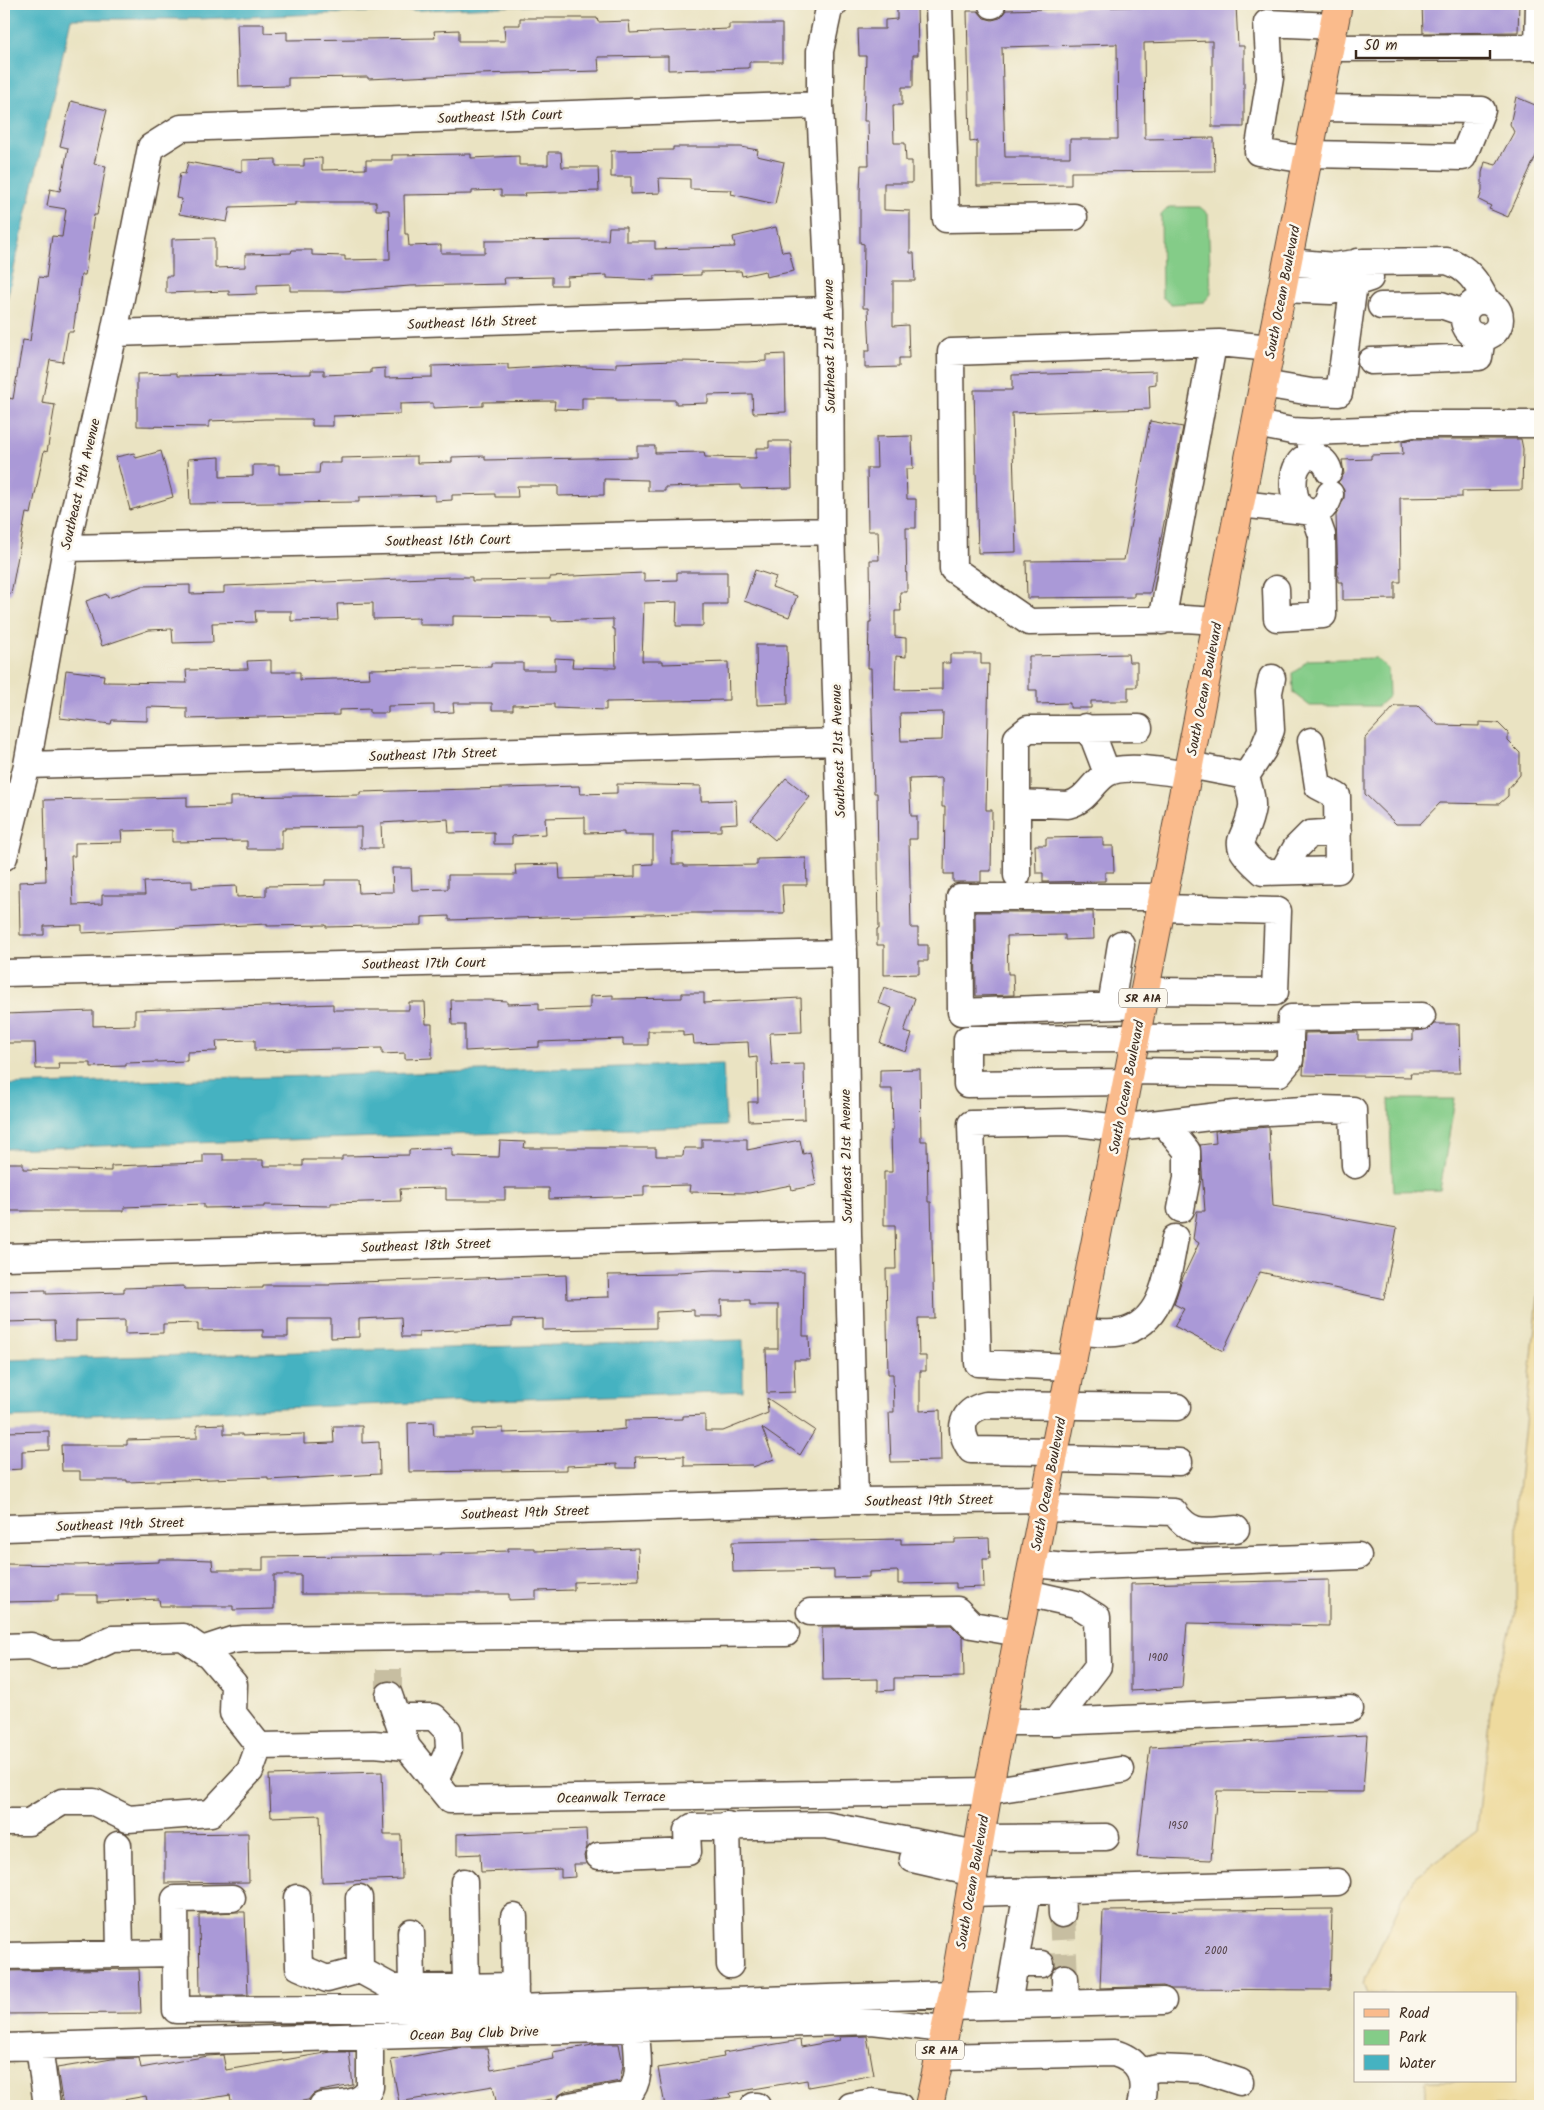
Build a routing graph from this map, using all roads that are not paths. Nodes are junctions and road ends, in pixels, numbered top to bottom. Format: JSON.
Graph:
{"nodes":[{"id":1,"x":834,"y":4,"type":"edge"},
{"id":2,"x":939,"y":4,"type":"edge"},
{"id":3,"x":1539,"y":4,"type":"edge"},
{"id":4,"x":1334,"y":26,"type":"edge"},
{"id":5,"x":820,"y":105,"type":"junction"},
{"id":6,"x":1318,"y":108,"type":"junction"},
{"id":7,"x":181,"y":128,"type":"joint"},
{"id":8,"x":1308,"y":157,"type":"junction"},
{"id":9,"x":1074,"y":218,"type":"dead end"},
{"id":10,"x":1288,"y":262,"type":"junction"},
{"id":11,"x":1356,"y":273,"type":"junction"},
{"id":12,"x":1282,"y":289,"type":"junction"},
{"id":13,"x":1380,"y":306,"type":"dead end"},
{"id":14,"x":1473,"y":306,"type":"junction"},
{"id":15,"x":830,"y":310,"type":"junction"},
{"id":16,"x":114,"y":333,"type":"junction"},
{"id":17,"x":1212,"y":345,"type":"junction"},
{"id":18,"x":1271,"y":348,"type":"junction"},
{"id":19,"x":1372,"y":360,"type":"dead end"},
{"id":20,"x":1264,"y":384,"type":"junction"},
{"id":21,"x":1256,"y":424,"type":"junction"},
{"id":22,"x":1540,"y":424,"type":"edge"},
{"id":23,"x":1317,"y":479,"type":"junction"},
{"id":24,"x":1240,"y":504,"type":"junction"},
{"id":25,"x":831,"y":531,"type":"junction"},
{"id":26,"x":66,"y":548,"type":"junction"},
{"id":27,"x":1276,"y":589,"type":"dead end"},
{"id":28,"x":1162,"y":621,"type":"junction"},
{"id":29,"x":1217,"y":621,"type":"junction"},
{"id":30,"x":1272,"y":678,"type":"dead end"},
{"id":31,"x":1085,"y":727,"type":"junction"},
{"id":32,"x":1139,"y":728,"type":"dead end"},
{"id":33,"x":1311,"y":741,"type":"dead end"},
{"id":34,"x":838,"y":742,"type":"junction"},
{"id":35,"x":27,"y":765,"type":"junction"},
{"id":36,"x":1188,"y":770,"type":"junction"},
{"id":37,"x":1107,"y":773,"type":"junction"},
{"id":38,"x":1246,"y":776,"type":"junction"},
{"id":39,"x":1017,"y":803,"type":"junction"},
{"id":40,"x":1338,"y":832,"type":"junction"},
{"id":41,"x":4,"y":857,"type":"edge"},
{"id":42,"x":1284,"y":871,"type":"junction"},
{"id":43,"x":1017,"y":875,"type":"dead end"},
{"id":44,"x":1162,"y":902,"type":"junction"},
{"id":45,"x":1121,"y":944,"type":"dead end"},
{"id":46,"x":844,"y":954,"type":"junction"},
{"id":47,"x":4,"y":973,"type":"edge"},
{"id":48,"x":1144,"y":998,"type":"junction"},
{"id":49,"x":1111,"y":1006,"type":"junction"},
{"id":50,"x":1422,"y":1016,"type":"dead end"},
{"id":51,"x":1136,"y":1037,"type":"junction"},
{"id":52,"x":1290,"y":1037,"type":"junction"},
{"id":53,"x":1128,"y":1077,"type":"junction"},
{"id":54,"x":1164,"y":1122,"type":"junction"},
{"id":55,"x":1118,"y":1128,"type":"junction"},
{"id":56,"x":1356,"y":1165,"type":"dead end"},
{"id":57,"x":1181,"y":1210,"type":"dead end"},
{"id":58,"x":848,"y":1234,"type":"junction"},
{"id":59,"x":1175,"y":1238,"type":"dead end"},
{"id":60,"x":4,"y":1257,"type":"edge"},
{"id":61,"x":1078,"y":1332,"type":"junction"},
{"id":62,"x":1072,"y":1367,"type":"junction"},
{"id":63,"x":1064,"y":1405,"type":"junction"},
{"id":64,"x":1177,"y":1407,"type":"dead end"},
{"id":65,"x":1054,"y":1455,"type":"junction"},
{"id":66,"x":1179,"y":1462,"type":"dead end"},
{"id":67,"x":855,"y":1501,"type":"junction"},
{"id":68,"x":1045,"y":1503,"type":"junction"},
{"id":69,"x":4,"y":1528,"type":"edge"},
{"id":70,"x":1236,"y":1529,"type":"dead end"},
{"id":71,"x":1358,"y":1556,"type":"dead end"},
{"id":72,"x":1033,"y":1564,"type":"junction"},
{"id":73,"x":1076,"y":1566,"type":"junction"},
{"id":74,"x":1027,"y":1593,"type":"junction"},
{"id":75,"x":1069,"y":1603,"type":"junction"},
{"id":76,"x":810,"y":1612,"type":"dead end"},
{"id":77,"x":786,"y":1633,"type":"dead end"},
{"id":78,"x":1019,"y":1633,"type":"junction"},
{"id":79,"x":4,"y":1647,"type":"edge"},
{"id":80,"x":202,"y":1650,"type":"junction"},
{"id":81,"x":1350,"y":1709,"type":"dead end"},
{"id":82,"x":1002,"y":1722,"type":"junction"},
{"id":83,"x":1055,"y":1722,"type":"junction"},
{"id":84,"x":259,"y":1746,"type":"junction"},
{"id":85,"x":407,"y":1747,"type":"junction"},
{"id":86,"x":1121,"y":1770,"type":"dead end"},
{"id":87,"x":434,"y":1784,"type":"junction"},
{"id":88,"x":988,"y":1791,"type":"junction"},
{"id":89,"x":4,"y":1822,"type":"edge"},
{"id":90,"x":727,"y":1833,"type":"junction"},
{"id":91,"x":1106,"y":1837,"type":"dead end"},
{"id":92,"x":118,"y":1845,"type":"dead end"},
{"id":93,"x":599,"y":1856,"type":"dead end"},
{"id":94,"x":975,"y":1864,"type":"junction"},
{"id":95,"x":464,"y":1882,"type":"dead end"},
{"id":96,"x":1337,"y":1882,"type":"dead end"},
{"id":97,"x":1027,"y":1891,"type":"junction"},
{"id":98,"x":232,"y":1898,"type":"dead end"},
{"id":99,"x":297,"y":1898,"type":"dead end"},
{"id":100,"x":359,"y":1898,"type":"dead end"},
{"id":101,"x":514,"y":1917,"type":"dead end"},
{"id":102,"x":411,"y":1932,"type":"dead end"},
{"id":103,"x":176,"y":1953,"type":"junction"},
{"id":104,"x":120,"y":1954,"type":"junction"},
{"id":105,"x":4,"y":1956,"type":"edge"},
{"id":106,"x":1015,"y":1964,"type":"junction"},
{"id":107,"x":1041,"y":1964,"type":"dead end"},
{"id":108,"x":730,"y":1965,"type":"dead end"},
{"id":109,"x":360,"y":1970,"type":"junction"},
{"id":110,"x":466,"y":1986,"type":"junction"},
{"id":111,"x":412,"y":1987,"type":"junction"},
{"id":112,"x":515,"y":1997,"type":"junction"},
{"id":113,"x":1163,"y":2001,"type":"dead end"},
{"id":114,"x":1008,"y":2005,"type":"junction"},
{"id":115,"x":949,"y":2010,"type":"junction"},
{"id":116,"x":636,"y":2028,"type":"junction"},
{"id":117,"x":370,"y":2036,"type":"junction"},
{"id":118,"x":38,"y":2046,"type":"junction"},
{"id":119,"x":4,"y":2047,"type":"edge"},
{"id":120,"x":939,"y":2057,"type":"junction"},
{"id":121,"x":1140,"y":2072,"type":"junction"},
{"id":122,"x":1240,"y":2082,"type":"dead end"},
{"id":123,"x":47,"y":2106,"type":"edge"},
{"id":124,"x":322,"y":2106,"type":"edge"},
{"id":125,"x":569,"y":2106,"type":"edge"},
{"id":126,"x":851,"y":2106,"type":"edge"},
{"id":127,"x":899,"y":2106,"type":"edge"},
{"id":128,"x":929,"y":2106,"type":"edge"},
{"id":129,"x":1140,"y":2106,"type":"edge"}],
"edges":[{"from":1,"to":5,"type":"street","name":"Southeast 21st Avenue"},
{"from":2,"to":9,"type":"street"},
{"from":3,"to":4,"type":"street"},
{"from":4,"to":6,"type":"main road","name":"South Ocean Boulevard","number":"SR A1A"},
{"from":4,"to":8,"type":"street"},
{"from":5,"to":7,"type":"street","name":"Southeast 15th Court"},
{"from":5,"to":15,"type":"street","name":"Southeast 21st Avenue"},
{"from":6,"to":8,"type":"main road","name":"South Ocean Boulevard","number":"SR A1A"},
{"from":6,"to":8,"type":"street"},
{"from":7,"to":16,"type":"street","name":"Southeast 19th Avenue"},
{"from":8,"to":10,"type":"main road","name":"South Ocean Boulevard","number":"SR A1A"},
{"from":10,"to":11,"type":"street"},
{"from":10,"to":12,"type":"main road","name":"South Ocean Boulevard","number":"SR A1A"},
{"from":11,"to":12,"type":"street"},
{"from":11,"to":14,"type":"street"},
{"from":11,"to":20,"type":"street"},
{"from":12,"to":18,"type":"main road","name":"South Ocean Boulevard","number":"SR A1A"},
{"from":13,"to":14,"type":"street"},
{"from":14,"to":19,"type":"street"},
{"from":15,"to":16,"type":"street","name":"Southeast 16th Street"},
{"from":15,"to":25,"type":"street","name":"Southeast 21st Avenue"},
{"from":16,"to":26,"type":"street","name":"Southeast 19th Avenue"},
{"from":17,"to":18,"type":"street"},
{"from":17,"to":28,"type":"street"},
{"from":17,"to":28,"type":"street"},
{"from":18,"to":20,"type":"main road","name":"South Ocean Boulevard","number":"SR A1A"},
{"from":20,"to":21,"type":"main road","name":"South Ocean Boulevard","number":"SR A1A"},
{"from":21,"to":23,"type":"street"},
{"from":21,"to":24,"type":"main road","name":"South Ocean Boulevard","number":"SR A1A"},
{"from":22,"to":23,"type":"street"},
{"from":23,"to":24,"type":"street"},
{"from":23,"to":27,"type":"street"},
{"from":24,"to":29,"type":"main road","name":"South Ocean Boulevard","number":"SR A1A"},
{"from":25,"to":26,"type":"street","name":"Southeast 16th Court"},
{"from":25,"to":34,"type":"street","name":"Southeast 21st Avenue"},
{"from":26,"to":35,"type":"street","name":"Southeast 19th Avenue"},
{"from":28,"to":29,"type":"street"},
{"from":29,"to":36,"type":"main road","name":"South Ocean Boulevard","number":"SR A1A"},
{"from":30,"to":38,"type":"street"},
{"from":31,"to":32,"type":"street"},
{"from":31,"to":37,"type":"street"},
{"from":31,"to":39,"type":"street"},
{"from":33,"to":40,"type":"street"},
{"from":34,"to":35,"type":"street","name":"Southeast 17th Street"},
{"from":34,"to":46,"type":"street","name":"Southeast 21st Avenue"},
{"from":35,"to":41,"type":"street","name":"Southeast 19th Avenue"},
{"from":36,"to":37,"type":"street"},
{"from":36,"to":38,"type":"street"},
{"from":36,"to":44,"type":"main road","name":"South Ocean Boulevard","number":"SR A1A"},
{"from":37,"to":39,"type":"street"},
{"from":38,"to":42,"type":"street"},
{"from":39,"to":43,"type":"street"},
{"from":40,"to":42,"type":"street"},
{"from":40,"to":42,"type":"street"},
{"from":44,"to":48,"type":"main road","name":"South Ocean Boulevard","number":"SR A1A"},
{"from":44,"to":48,"type":"street"},
{"from":44,"to":49,"type":"street"},
{"from":45,"to":49,"type":"street"},
{"from":46,"to":47,"type":"street","name":"Southeast 17th Court"},
{"from":46,"to":58,"type":"street","name":"Southeast 21st Avenue"},
{"from":48,"to":49,"type":"street"},
{"from":48,"to":51,"type":"main road","name":"South Ocean Boulevard","number":"SR A1A"},
{"from":50,"to":52,"type":"street"},
{"from":51,"to":52,"type":"street"},
{"from":51,"to":53,"type":"main road","name":"South Ocean Boulevard","number":"SR A1A"},
{"from":51,"to":53,"type":"street"},
{"from":52,"to":53,"type":"street"},
{"from":53,"to":55,"type":"main road","name":"South Ocean Boulevard","number":"SR A1A"},
{"from":54,"to":55,"type":"street"},
{"from":54,"to":56,"type":"street"},
{"from":54,"to":57,"type":"street"},
{"from":55,"to":61,"type":"main road","name":"South Ocean Boulevard","number":"SR A1A"},
{"from":55,"to":62,"type":"street"},
{"from":58,"to":60,"type":"street","name":"Southeast 18th Street"},
{"from":58,"to":67,"type":"street","name":"Southeast 21st Avenue"},
{"from":59,"to":61,"type":"street"},
{"from":61,"to":62,"type":"main road","name":"South Ocean Boulevard","number":"SR A1A"},
{"from":62,"to":63,"type":"main road","name":"South Ocean Boulevard","number":"SR A1A"},
{"from":63,"to":64,"type":"street"},
{"from":63,"to":65,"type":"main road","name":"South Ocean Boulevard","number":"SR A1A"},
{"from":63,"to":65,"type":"street"},
{"from":65,"to":66,"type":"street"},
{"from":65,"to":68,"type":"main road","name":"South Ocean Boulevard","number":"SR A1A"},
{"from":67,"to":68,"type":"street","name":"Southeast 19th Street"},
{"from":67,"to":69,"type":"street","name":"Southeast 19th Street"},
{"from":68,"to":70,"type":"street","name":"Southeast 19th Street"},
{"from":68,"to":72,"type":"main road","name":"South Ocean Boulevard","number":"SR A1A"},
{"from":71,"to":73,"type":"street"},
{"from":72,"to":73,"type":"street"},
{"from":72,"to":74,"type":"main road","name":"South Ocean Boulevard","number":"SR A1A"},
{"from":73,"to":75,"type":"street"},
{"from":74,"to":75,"type":"street"},
{"from":74,"to":78,"type":"main road","name":"South Ocean Boulevard","number":"SR A1A"},
{"from":75,"to":83,"type":"street"},
{"from":76,"to":78,"type":"street"},
{"from":77,"to":80,"type":"street"},
{"from":78,"to":82,"type":"main road","name":"South Ocean Boulevard","number":"SR A1A"},
{"from":79,"to":80,"type":"street"},
{"from":80,"to":84,"type":"street"},
{"from":81,"to":83,"type":"street"},
{"from":82,"to":83,"type":"street"},
{"from":82,"to":88,"type":"main road","name":"South Ocean Boulevard","number":"SR A1A"},
{"from":84,"to":85,"type":"street"},
{"from":84,"to":89,"type":"street"},
{"from":85,"to":87,"type":"street","name":"Oceanwalk Terrace"},
{"from":85,"to":87,"type":"street","name":"Oceanwalk Terrace"},
{"from":86,"to":88,"type":"street","name":"Oceanwalk Terrace"},
{"from":87,"to":88,"type":"street","name":"Oceanwalk Terrace"},
{"from":88,"to":94,"type":"main road","name":"South Ocean Boulevard","number":"SR A1A"},
{"from":90,"to":93,"type":"street"},
{"from":90,"to":94,"type":"street"},
{"from":90,"to":108,"type":"street"},
{"from":91,"to":94,"type":"street"},
{"from":92,"to":104,"type":"street"},
{"from":94,"to":97,"type":"street"},
{"from":94,"to":115,"type":"main road","name":"South Ocean Boulevard","number":"SR A1A"},
{"from":95,"to":110,"type":"street"},
{"from":96,"to":97,"type":"street"},
{"from":97,"to":106,"type":"street"},
{"from":98,"to":103,"type":"street"},
{"from":99,"to":109,"type":"street"},
{"from":100,"to":109,"type":"street"},
{"from":101,"to":112,"type":"street"},
{"from":102,"to":111,"type":"street"},
{"from":103,"to":104,"type":"street"},
{"from":103,"to":112,"type":"street"},
{"from":104,"to":105,"type":"street"},
{"from":106,"to":107,"type":"street"},
{"from":106,"to":114,"type":"street"},
{"from":109,"to":111,"type":"street"},
{"from":110,"to":111,"type":"street"},
{"from":110,"to":112,"type":"street"},
{"from":112,"to":115,"type":"street"},
{"from":113,"to":114,"type":"street"},
{"from":114,"to":115,"type":"street"},
{"from":115,"to":116,"type":"street","name":"Ocean Bay Club Drive"},
{"from":115,"to":120,"type":"main road","number":"SR A1A"},
{"from":116,"to":117,"type":"street","name":"Ocean Bay Club Drive"},
{"from":116,"to":125,"type":"street"},
{"from":117,"to":118,"type":"street","name":"Ocean Bay Club Drive"},
{"from":117,"to":124,"type":"street"},
{"from":118,"to":119,"type":"street","name":"Ocean Bay Club Drive"},
{"from":118,"to":123,"type":"street"},
{"from":120,"to":121,"type":"street"},
{"from":120,"to":128,"type":"main road","number":"SR A1A"},
{"from":121,"to":122,"type":"street"},
{"from":121,"to":129,"type":"street"},
{"from":126,"to":127,"type":"street"}]}
